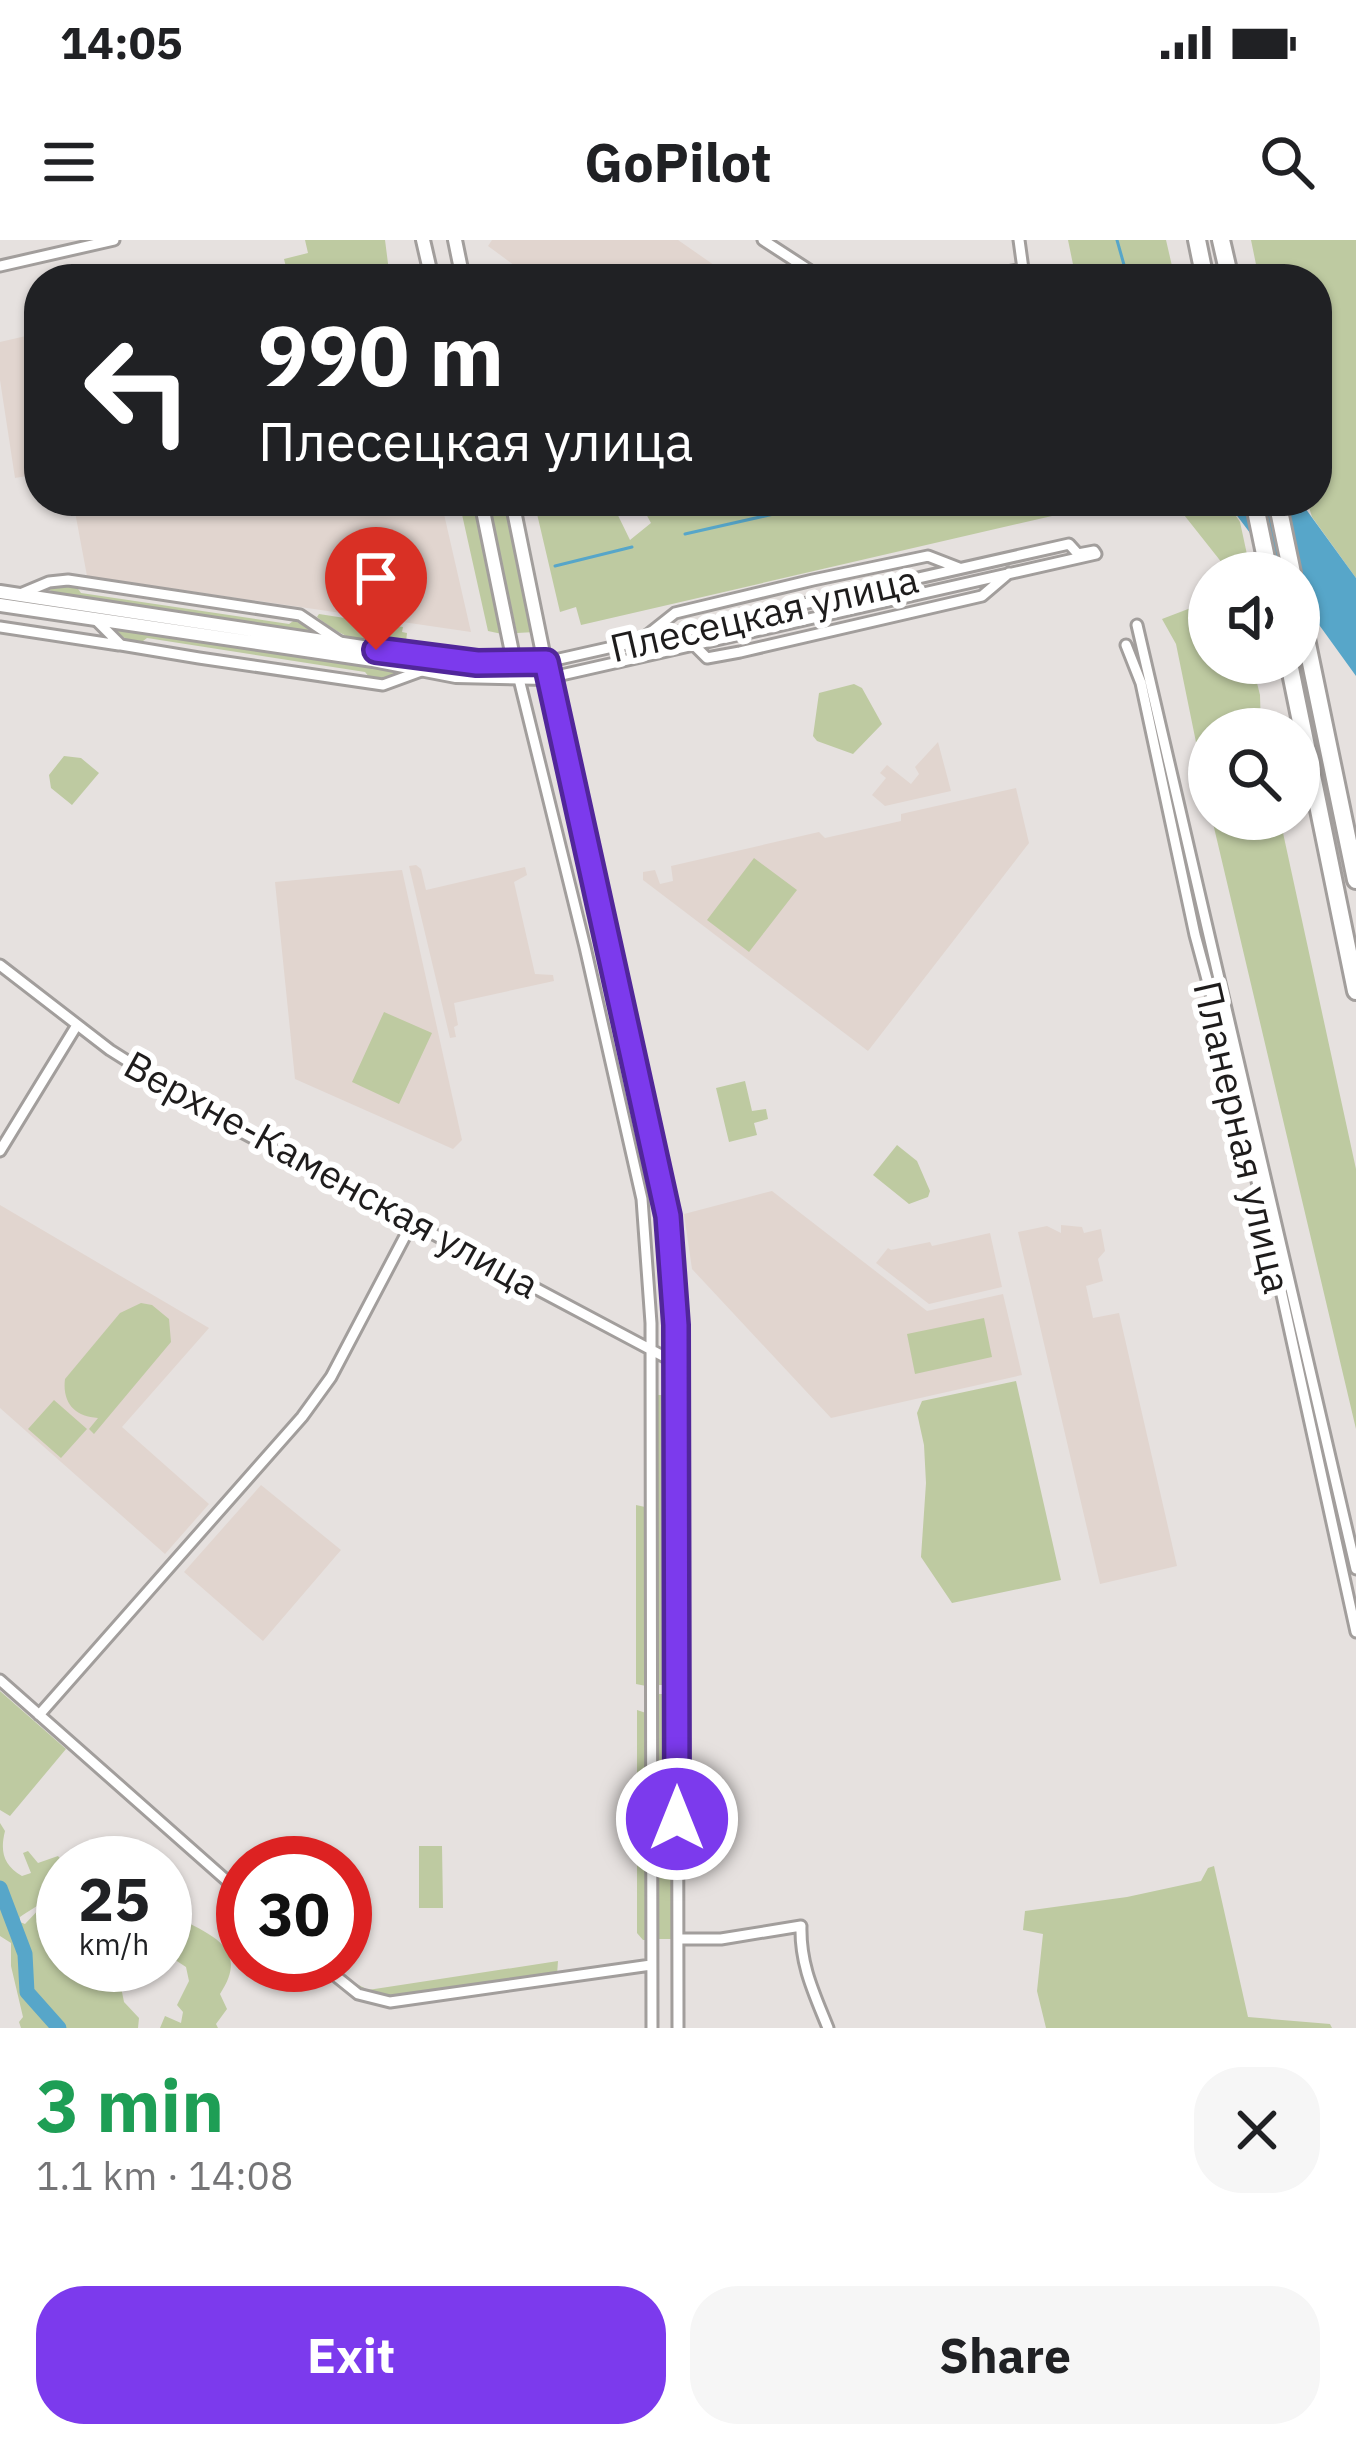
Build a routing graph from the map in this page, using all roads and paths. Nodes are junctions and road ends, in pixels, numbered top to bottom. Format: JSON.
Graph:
{"nodes":[{"id":1,"x":114,"y":240,"type":"edge"},
{"id":2,"x":763,"y":240,"type":"edge"},
{"id":3,"x":800,"y":264,"type":"edge"},
{"id":4,"x":0,"y":266,"type":"edge"},
{"id":5,"x":484,"y":516,"type":"edge"},
{"id":6,"x":515,"y":516,"type":"edge"},
{"id":7,"x":1257,"y":516,"type":"edge"},
{"id":8,"x":1280,"y":516,"type":"edge"},
{"id":9,"x":1265,"y":552,"type":"edge"},
{"id":10,"x":1288,"y":552,"type":"edge"},
{"id":11,"x":959,"y":568,"type":"junction"},
{"id":12,"x":1009,"y":573,"type":"junction"},
{"id":13,"x":0,"y":592,"type":"edge"},
{"id":14,"x":18,"y":595,"type":"junction"},
{"id":15,"x":0,"y":605,"type":"edge"},
{"id":16,"x":94,"y":618,"type":"junction"},
{"id":17,"x":1137,"y":625,"type":"dead end"},
{"id":18,"x":0,"y":627,"type":"edge"},
{"id":19,"x":640,"y":640,"type":"junction"},
{"id":20,"x":121,"y":645,"type":"junction"},
{"id":21,"x":694,"y":645,"type":"junction"},
{"id":22,"x":1126,"y":645,"type":"dead end"},
{"id":23,"x":344,"y":646,"type":"junction"},
{"id":24,"x":514,"y":662,"type":"junction"},
{"id":25,"x":546,"y":662,"type":"junction"},
{"id":26,"x":424,"y":670,"type":"junction"},
{"id":27,"x":548,"y":678,"type":"junction"},
{"id":28,"x":518,"y":680,"type":"junction"},
{"id":29,"x":1294,"y":684,"type":"edge"},
{"id":30,"x":1316,"y":684,"type":"edge"},
{"id":31,"x":1356,"y":880,"type":"edge"},
{"id":32,"x":0,"y":965,"type":"edge"},
{"id":33,"x":1356,"y":992,"type":"edge"},
{"id":34,"x":77,"y":1025,"type":"junction"},
{"id":35,"x":0,"y":1151,"type":"edge"},
{"id":36,"x":412,"y":1223,"type":"junction"},
{"id":37,"x":650,"y":1349,"type":"junction"},
{"id":38,"x":676,"y":1363,"type":"junction"},
{"id":39,"x":1356,"y":1570,"type":"edge"},
{"id":40,"x":1356,"y":1632,"type":"edge"},
{"id":41,"x":0,"y":1680,"type":"edge"},
{"id":42,"x":39,"y":1715,"type":"junction"},
{"id":43,"x":216,"y":1871,"type":"edge"},
{"id":44,"x":678,"y":1939,"type":"junction"},
{"id":45,"x":651,"y":1965,"type":"junction"},
{"id":46,"x":356,"y":1992,"type":"edge"},
{"id":47,"x":827,"y":2026,"type":"edge"},
{"id":48,"x":652,"y":2028,"type":"edge"},
{"id":49,"x":678,"y":2028,"type":"edge"}],
"edges":[{"from":1,"to":4,"type":"street"},
{"from":2,"to":3,"type":"street"},
{"from":5,"to":24,"type":"street"},
{"from":6,"to":25,"type":"street"},
{"from":7,"to":9,"type":"highway"},
{"from":8,"to":10,"type":"highway"},
{"from":11,"to":12,"type":"street","name":"Плесецкая улица"},
{"from":11,"to":19,"type":"street","name":"Плесецкая улица"},
{"from":11,"to":19,"type":"street"},
{"from":12,"to":21,"type":"street","name":"Плесецкая улица"},
{"from":12,"to":21,"type":"street"},
{"from":13,"to":14,"type":"street","name":"Плесецкая улица"},
{"from":14,"to":23,"type":"street","name":"Плесецкая улица"},
{"from":14,"to":23,"type":"street"},
{"from":15,"to":16,"type":"street","name":"Плесецкая улица"},
{"from":16,"to":20,"type":"street"},
{"from":16,"to":26,"type":"street","name":"Плесецкая улица"},
{"from":17,"to":39,"type":"street","name":"Планерная улица"},
{"from":18,"to":20,"type":"street"},
{"from":19,"to":25,"type":"street","name":"Плесецкая улица"},
{"from":20,"to":26,"type":"street"},
{"from":21,"to":27,"type":"street","name":"Плесецкая улица"},
{"from":22,"to":40,"type":"street","name":"Планерная улица"},
{"from":23,"to":24,"type":"street","name":"Плесецкая улица"},
{"from":24,"to":25,"type":"street","name":"Плесецкая улица"},
{"from":24,"to":28,"type":"street"},
{"from":25,"to":27,"type":"street"},
{"from":26,"to":28,"type":"street","name":"Плесецкая улица"},
{"from":27,"to":28,"type":"street","name":"Плесецкая улица"},
{"from":27,"to":38,"type":"street"},
{"from":28,"to":37,"type":"street"},
{"from":29,"to":33,"type":"highway"},
{"from":30,"to":31,"type":"highway"},
{"from":32,"to":34,"type":"street","name":"Верхне-Каменская улица"},
{"from":34,"to":35,"type":"street"},
{"from":34,"to":36,"type":"street","name":"Верхне-Каменская улица"},
{"from":36,"to":37,"type":"street","name":"Верхне-Каменская улица"},
{"from":36,"to":42,"type":"street"},
{"from":37,"to":38,"type":"street","name":"Верхне-Каменская улица"},
{"from":37,"to":45,"type":"street"},
{"from":38,"to":44,"type":"street"},
{"from":41,"to":42,"type":"street"},
{"from":42,"to":43,"type":"street"},
{"from":44,"to":47,"type":"street"},
{"from":44,"to":49,"type":"street"},
{"from":45,"to":46,"type":"street"},
{"from":45,"to":48,"type":"street"}]}
